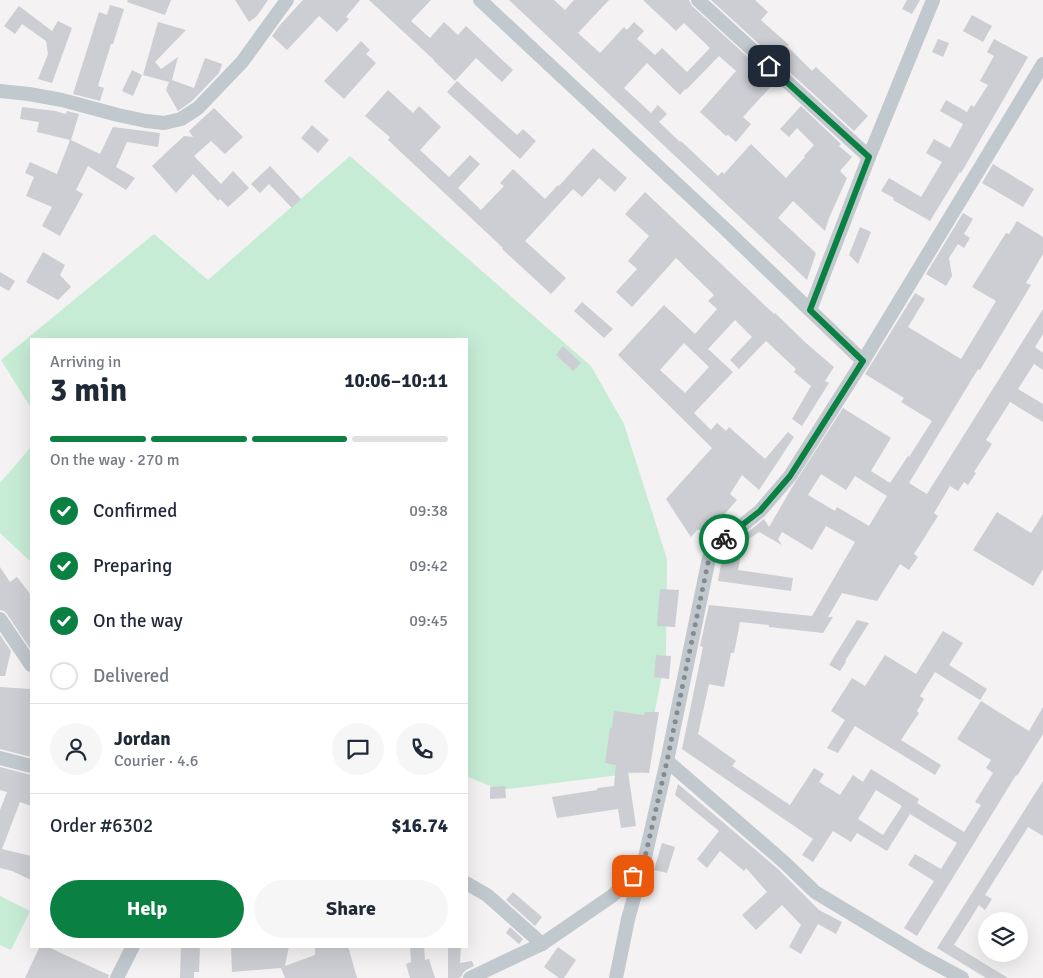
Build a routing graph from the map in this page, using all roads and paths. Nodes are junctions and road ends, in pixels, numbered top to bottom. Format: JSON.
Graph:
{"nodes":[{"id":1,"x":287,"y":0,"type":"edge"},
{"id":2,"x":480,"y":0,"type":"edge"},
{"id":3,"x":698,"y":0,"type":"edge"},
{"id":4,"x":933,"y":0,"type":"edge"},
{"id":5,"x":1043,"y":64,"type":"edge"},
{"id":6,"x":0,"y":92,"type":"edge"},
{"id":7,"x":869,"y":157,"type":"junction"},
{"id":8,"x":810,"y":310,"type":"junction"},
{"id":9,"x":863,"y":361,"type":"junction"},
{"id":10,"x":0,"y":619,"type":"edge"},
{"id":11,"x":30,"y":664,"type":"edge"},
{"id":12,"x":0,"y":758,"type":"edge"},
{"id":13,"x":667,"y":761,"type":"junction"},
{"id":14,"x":30,"y":766,"type":"edge"},
{"id":15,"x":643,"y":866,"type":"junction"},
{"id":16,"x":468,"y":883,"type":"edge"},
{"id":17,"x":542,"y":944,"type":"junction"},
{"id":18,"x":132,"y":948,"type":"edge"},
{"id":19,"x":118,"y":978,"type":"edge"},
{"id":20,"x":470,"y":978,"type":"edge"},
{"id":21,"x":616,"y":978,"type":"edge"},
{"id":22,"x":962,"y":978,"type":"edge"}],
"edges":[{"from":1,"to":6,"type":"street"},
{"from":2,"to":8,"type":"street"},
{"from":3,"to":7,"type":"street"},
{"from":4,"to":7,"type":"street"},
{"from":5,"to":9,"type":"street"},
{"from":7,"to":8,"type":"street"},
{"from":8,"to":9,"type":"street"},
{"from":9,"to":13,"type":"street"},
{"from":10,"to":11,"type":"street"},
{"from":12,"to":14,"type":"street"},
{"from":13,"to":15,"type":"street"},
{"from":13,"to":22,"type":"street"},
{"from":15,"to":17,"type":"street"},
{"from":15,"to":21,"type":"street"},
{"from":16,"to":17,"type":"street"},
{"from":17,"to":20,"type":"street"},
{"from":18,"to":19,"type":"street"}]}
